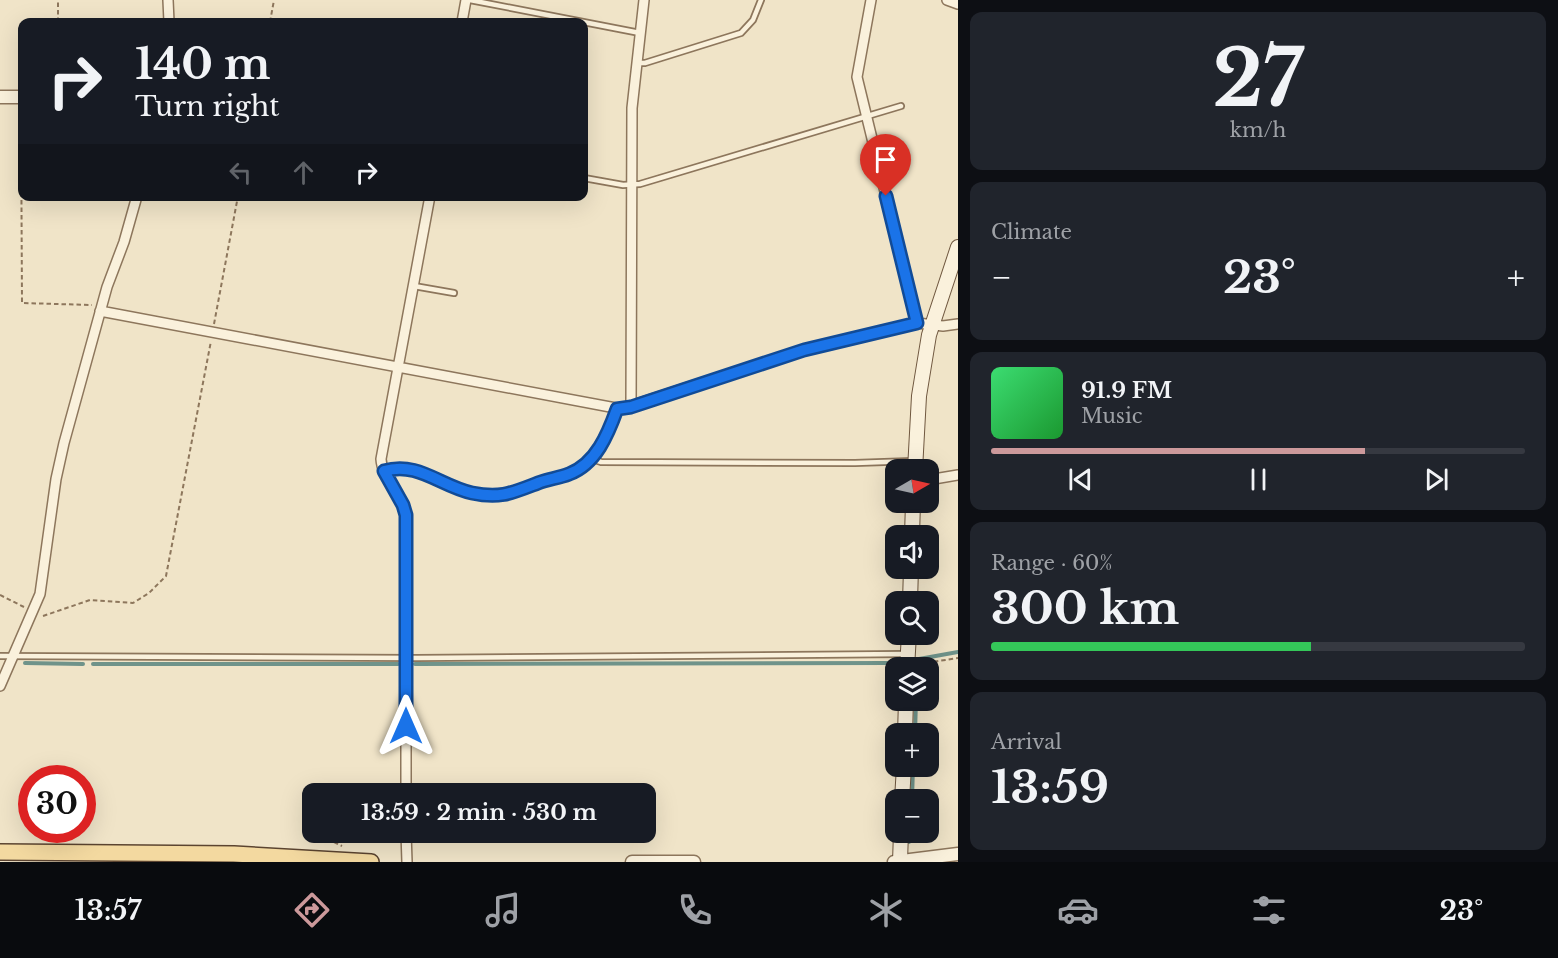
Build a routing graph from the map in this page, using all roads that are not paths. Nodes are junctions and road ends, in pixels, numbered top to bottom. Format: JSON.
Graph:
{"nodes":[{"id":1,"x":168,"y":0,"type":"edge"},
{"id":2,"x":468,"y":0,"type":"edge"},
{"id":3,"x":644,"y":0,"type":"edge"},
{"id":4,"x":761,"y":0,"type":"edge"},
{"id":5,"x":871,"y":0,"type":"edge"},
{"id":6,"x":947,"y":0,"type":"edge"},
{"id":7,"x":958,"y":4,"type":"edge"},
{"id":8,"x":169,"y":18,"type":"edge"},
{"id":9,"x":463,"y":18,"type":"edge"},
{"id":10,"x":562,"y":18,"type":"edge"},
{"id":11,"x":588,"y":23,"type":"edge"},
{"id":12,"x":640,"y":33,"type":"junction"},
{"id":13,"x":637,"y":63,"type":"junction"},
{"id":14,"x":0,"y":97,"type":"edge"},
{"id":15,"x":18,"y":98,"type":"edge"},
{"id":16,"x":901,"y":106,"type":"dead end"},
{"id":17,"x":867,"y":118,"type":"junction"},
{"id":18,"x":588,"y":179,"type":"edge"},
{"id":19,"x":632,"y":186,"type":"junction"},
{"id":20,"x":135,"y":201,"type":"edge"},
{"id":21,"x":429,"y":201,"type":"edge"},
{"id":22,"x":958,"y":247,"type":"edge"},
{"id":23,"x":414,"y":286,"type":"junction"},
{"id":24,"x":454,"y":293,"type":"dead end"},
{"id":25,"x":101,"y":309,"type":"junction"},
{"id":26,"x":924,"y":324,"type":"junction"},
{"id":27,"x":958,"y":324,"type":"edge"},
{"id":28,"x":398,"y":369,"type":"junction"},
{"id":29,"x":631,"y":407,"type":"junction"},
{"id":30,"x":617,"y":409,"type":"junction"},
{"id":31,"x":591,"y":459,"type":"junction"},
{"id":32,"x":915,"y":459,"type":"edge"},
{"id":33,"x":885,"y":465,"type":"edge"},
{"id":34,"x":384,"y":471,"type":"junction"},
{"id":35,"x":958,"y":475,"type":"edge"},
{"id":36,"x":939,"y":478,"type":"edge"},
{"id":37,"x":0,"y":656,"type":"edge"},
{"id":38,"x":13,"y":656,"type":"junction"},
{"id":39,"x":406,"y":658,"type":"junction"},
{"id":40,"x":885,"y":662,"type":"edge"},
{"id":41,"x":0,"y":686,"type":"edge"},
{"id":42,"x":406,"y":783,"type":"edge"},
{"id":43,"x":406,"y":843,"type":"edge"},
{"id":44,"x":901,"y":843,"type":"edge"},
{"id":45,"x":0,"y":852,"type":"edge"},
{"id":46,"x":958,"y":854,"type":"edge"},
{"id":47,"x":369,"y":862,"type":"edge"},
{"id":48,"x":378,"y":862,"type":"edge"},
{"id":49,"x":407,"y":862,"type":"edge"},
{"id":50,"x":632,"y":862,"type":"edge"},
{"id":51,"x":681,"y":862,"type":"edge"},
{"id":52,"x":694,"y":862,"type":"edge"},
{"id":53,"x":894,"y":862,"type":"edge"},
{"id":54,"x":900,"y":862,"type":"edge"}],
"edges":[{"from":1,"to":8,"type":"street"},
{"from":2,"to":9,"type":"street"},
{"from":2,"to":10,"type":"lane"},
{"from":3,"to":12,"type":"street"},
{"from":4,"to":13,"type":"lane"},
{"from":5,"to":17,"type":"street"},
{"from":6,"to":7,"type":"street"},
{"from":11,"to":12,"type":"lane"},
{"from":12,"to":13,"type":"street"},
{"from":13,"to":19,"type":"street"},
{"from":14,"to":15,"type":"street"},
{"from":16,"to":17,"type":"lane"},
{"from":17,"to":19,"type":"lane"},
{"from":17,"to":26,"type":"street"},
{"from":18,"to":19,"type":"lane"},
{"from":19,"to":29,"type":"street"},
{"from":20,"to":25,"type":"street"},
{"from":21,"to":23,"type":"street"},
{"from":22,"to":26,"type":"main road"},
{"from":23,"to":24,"type":"lane"},
{"from":23,"to":28,"type":"street"},
{"from":25,"to":28,"type":"street"},
{"from":25,"to":38,"type":"street"},
{"from":26,"to":27,"type":"street"},
{"from":26,"to":29,"type":"street"},
{"from":26,"to":32,"type":"main road"},
{"from":28,"to":30,"type":"street"},
{"from":28,"to":34,"type":"street"},
{"from":29,"to":30,"type":"street"},
{"from":30,"to":31,"type":"street"},
{"from":31,"to":33,"type":"lane"},
{"from":31,"to":34,"type":"street"},
{"from":34,"to":39,"type":"street"},
{"from":35,"to":36,"type":"street"},
{"from":37,"to":38,"type":"lane"},
{"from":38,"to":39,"type":"lane"},
{"from":38,"to":41,"type":"street"},
{"from":39,"to":40,"type":"lane"},
{"from":39,"to":42,"type":"street"},
{"from":43,"to":49,"type":"street"},
{"from":44,"to":54,"type":"main road"},
{"from":45,"to":47,"type":"main road"},
{"from":46,"to":54,"type":"street"},
{"from":47,"to":48,"type":"street"},
{"from":50,"to":51,"type":"street"},
{"from":51,"to":52,"type":"street"},
{"from":53,"to":54,"type":"street"}]}
